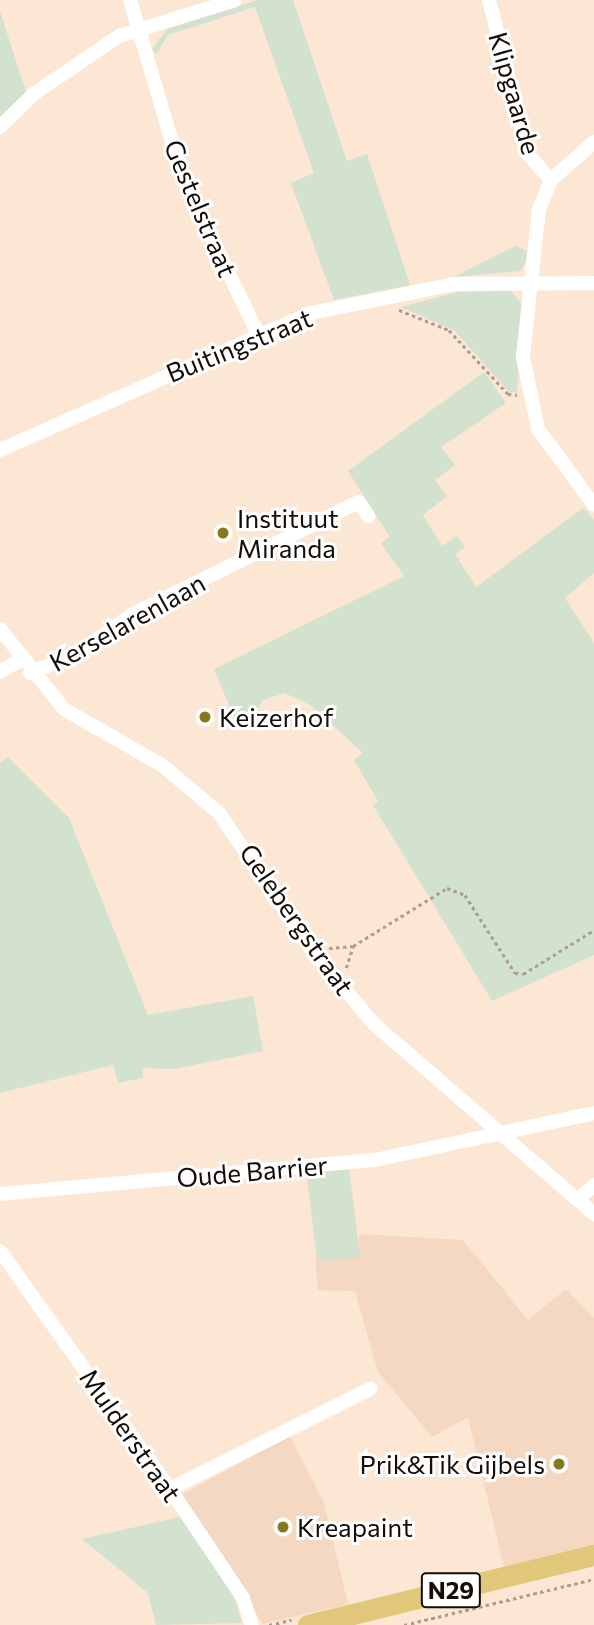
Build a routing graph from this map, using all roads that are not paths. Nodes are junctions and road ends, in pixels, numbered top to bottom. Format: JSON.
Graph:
{"nodes":[{"id":1,"x":130,"y":0,"type":"edge"},
{"id":2,"x":235,"y":0,"type":"edge"},
{"id":3,"x":489,"y":0,"type":"edge"},
{"id":4,"x":138,"y":29,"type":"junction"},
{"id":5,"x":0,"y":127,"type":"edge"},
{"id":6,"x":594,"y":142,"type":"edge"},
{"id":7,"x":551,"y":180,"type":"junction"},
{"id":8,"x":532,"y":282,"type":"junction"},
{"id":9,"x":594,"y":283,"type":"edge"},
{"id":10,"x":257,"y":332,"type":"junction"},
{"id":11,"x":0,"y":450,"type":"edge"},
{"id":12,"x":594,"y":505,"type":"edge"},
{"id":13,"x":368,"y":516,"type":"dead end"},
{"id":14,"x":0,"y":629,"type":"edge"},
{"id":15,"x":20,"y":660,"type":"junction"},
{"id":16,"x":0,"y":672,"type":"edge"},
{"id":17,"x":30,"y":673,"type":"junction"},
{"id":18,"x":594,"y":1113,"type":"edge"},
{"id":19,"x":500,"y":1133,"type":"junction"},
{"id":20,"x":594,"y":1185,"type":"edge"},
{"id":21,"x":0,"y":1194,"type":"edge"},
{"id":22,"x":577,"y":1200,"type":"junction"},
{"id":23,"x":594,"y":1214,"type":"edge"},
{"id":24,"x":0,"y":1251,"type":"edge"},
{"id":25,"x":370,"y":1389,"type":"dead end"},
{"id":26,"x":170,"y":1489,"type":"junction"},
{"id":27,"x":594,"y":1555,"type":"edge"},
{"id":28,"x":594,"y":1570,"type":"edge"},
{"id":29,"x":252,"y":1625,"type":"edge"},
{"id":30,"x":308,"y":1625,"type":"edge"},
{"id":31,"x":367,"y":1625,"type":"edge"}],
"edges":[{"from":1,"to":4,"type":"street","name":"Gestelstraat"},
{"from":2,"to":4,"type":"street"},
{"from":3,"to":7,"type":"street","name":"Klipgaarde"},
{"from":4,"to":5,"type":"street"},
{"from":4,"to":10,"type":"street","name":"Gestelstraat"},
{"from":6,"to":7,"type":"street"},
{"from":7,"to":8,"type":"street"},
{"from":8,"to":9,"type":"street","name":"Buitingstraat"},
{"from":8,"to":10,"type":"street","name":"Buitingstraat"},
{"from":8,"to":12,"type":"street"},
{"from":10,"to":11,"type":"street","name":"Buitingstraat"},
{"from":13,"to":17,"type":"street","name":"Kerselarenlaan"},
{"from":14,"to":15,"type":"street","name":"Gelebergstraat"},
{"from":15,"to":16,"type":"street"},
{"from":15,"to":17,"type":"street","name":"Gelebergstraat"},
{"from":17,"to":19,"type":"street","name":"Gelebergstraat"},
{"from":18,"to":19,"type":"street","name":"Oude Barrier"},
{"from":19,"to":21,"type":"street","name":"Oude Barrier"},
{"from":19,"to":22,"type":"street","name":"Gelebergstraat"},
{"from":20,"to":22,"type":"street"},
{"from":22,"to":23,"type":"street","name":"Gelebergstraat"},
{"from":24,"to":26,"type":"street","name":"Mulderstraat"},
{"from":25,"to":26,"type":"street"},
{"from":26,"to":29,"type":"street","name":"Mulderstraat"},
{"from":27,"to":30,"type":"main road","number":"N29"},
{"from":28,"to":31,"type":"main road","number":"N29"}]}
